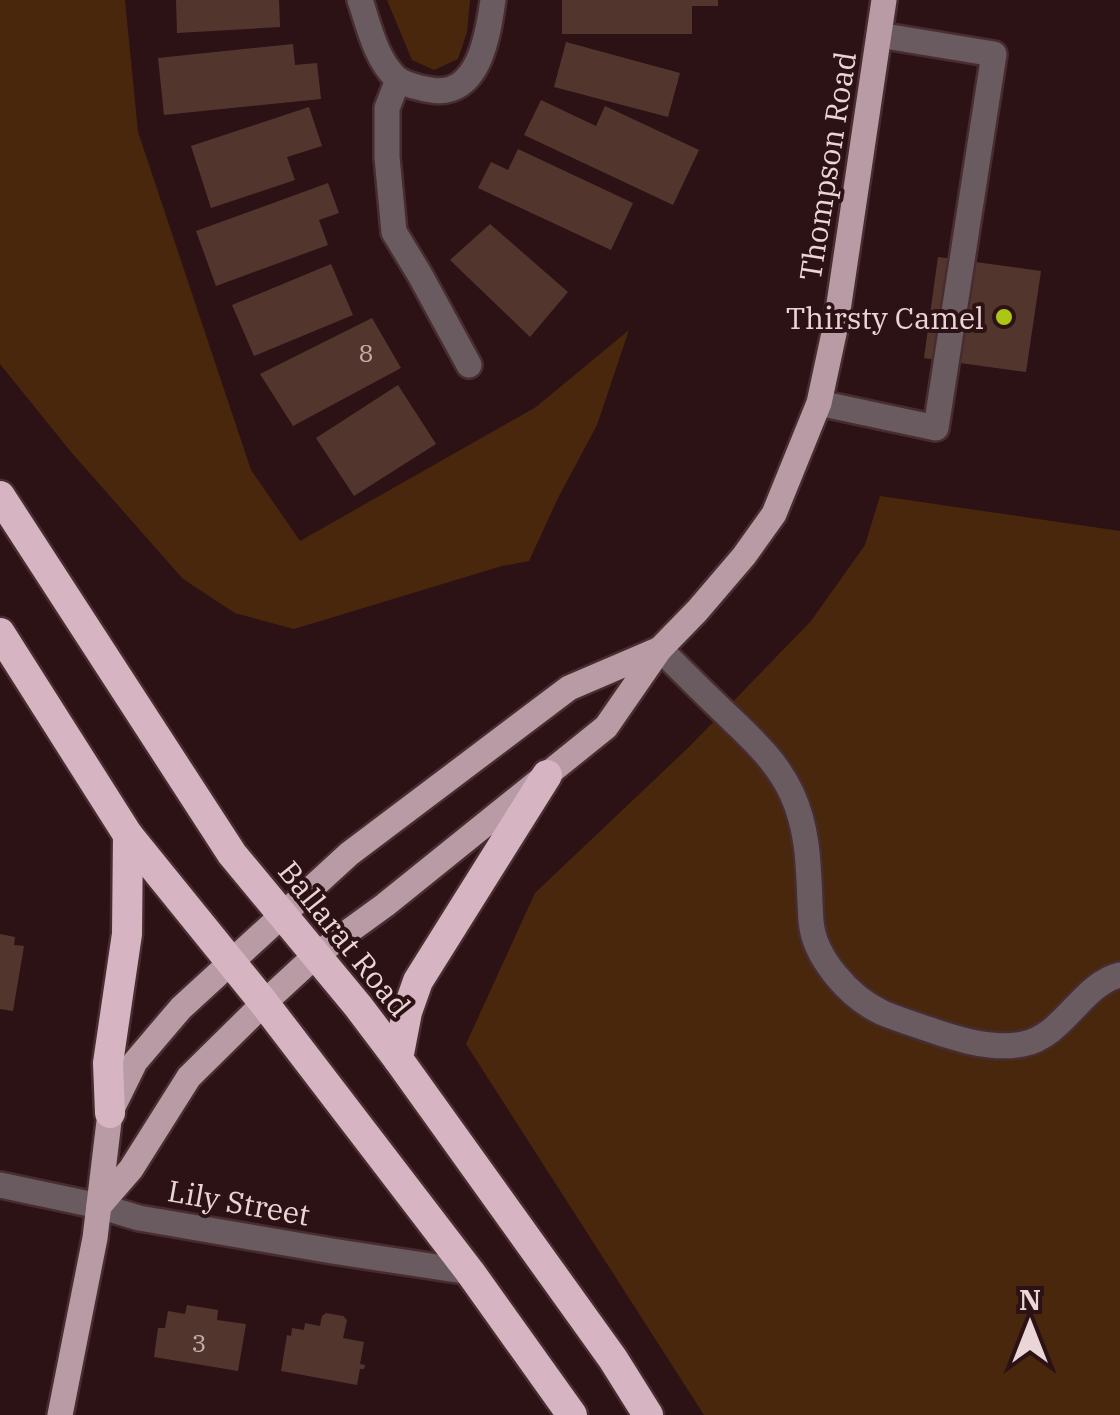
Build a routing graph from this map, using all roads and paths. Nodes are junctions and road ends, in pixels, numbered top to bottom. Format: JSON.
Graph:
{"nodes":[{"id":1,"x":360,"y":0,"type":"edge"},
{"id":2,"x":493,"y":0,"type":"edge"},
{"id":3,"x":884,"y":0,"type":"edge"},
{"id":4,"x":879,"y":36,"type":"junction"},
{"id":5,"x":398,"y":80,"type":"junction"},
{"id":6,"x":468,"y":365,"type":"dead end"},
{"id":7,"x":819,"y":403,"type":"junction"},
{"id":8,"x":0,"y":496,"type":"edge"},
{"id":9,"x":0,"y":633,"type":"edge"},
{"id":10,"x":660,"y":649,"type":"junction"},
{"id":11,"x":547,"y":775,"type":"junction"},
{"id":12,"x":128,"y":835,"type":"junction"},
{"id":13,"x":282,"y":914,"type":"junction"},
{"id":14,"x":316,"y":955,"type":"junction"},
{"id":15,"x":230,"y":964,"type":"junction"},
{"id":16,"x":1120,"y":975,"type":"edge"},
{"id":17,"x":264,"y":1003,"type":"junction"},
{"id":18,"x":398,"y":1059,"type":"junction"},
{"id":19,"x":110,"y":1113,"type":"junction"},
{"id":20,"x":0,"y":1186,"type":"edge"},
{"id":21,"x":98,"y":1206,"type":"junction"},
{"id":22,"x":470,"y":1272,"type":"junction"},
{"id":23,"x":60,"y":1415,"type":"edge"},
{"id":24,"x":572,"y":1415,"type":"edge"},
{"id":25,"x":648,"y":1415,"type":"edge"}],
"edges":[{"from":1,"to":5,"type":"street"},
{"from":2,"to":5,"type":"street"},
{"from":3,"to":4,"type":"main road","name":"Thompson Road"},
{"from":4,"to":7,"type":"main road","name":"Thompson Road"},
{"from":4,"to":7,"type":"street"},
{"from":5,"to":6,"type":"street"},
{"from":7,"to":10,"type":"main road","name":"Thompson Road"},
{"from":8,"to":13,"type":"highway","name":"Ballarat Road"},
{"from":9,"to":12,"type":"highway"},
{"from":10,"to":11,"type":"main road","name":"Thompson Road"},
{"from":10,"to":13,"type":"main road","name":"Thompson Road"},
{"from":10,"to":16,"type":"street"},
{"from":11,"to":14,"type":"main road","name":"Thompson Road"},
{"from":11,"to":18,"type":"highway"},
{"from":12,"to":15,"type":"highway"},
{"from":12,"to":19,"type":"highway"},
{"from":13,"to":14,"type":"highway","name":"Ballarat Road"},
{"from":13,"to":15,"type":"main road","name":"Thompson Road"},
{"from":14,"to":17,"type":"main road","name":"Thompson Road"},
{"from":14,"to":18,"type":"highway","name":"Ballarat Road"},
{"from":15,"to":17,"type":"highway"},
{"from":15,"to":19,"type":"main road","name":"Thompson Road"},
{"from":17,"to":21,"type":"main road","name":"Thompson Road"},
{"from":17,"to":22,"type":"highway"},
{"from":18,"to":25,"type":"highway","name":"Ballarat Road"},
{"from":19,"to":21,"type":"main road","name":"Thompson Road"},
{"from":20,"to":21,"type":"street","name":"Lily Street"},
{"from":21,"to":22,"type":"street","name":"Lily Street"},
{"from":21,"to":23,"type":"main road","name":"Thompson Road"},
{"from":22,"to":24,"type":"highway"}]}
